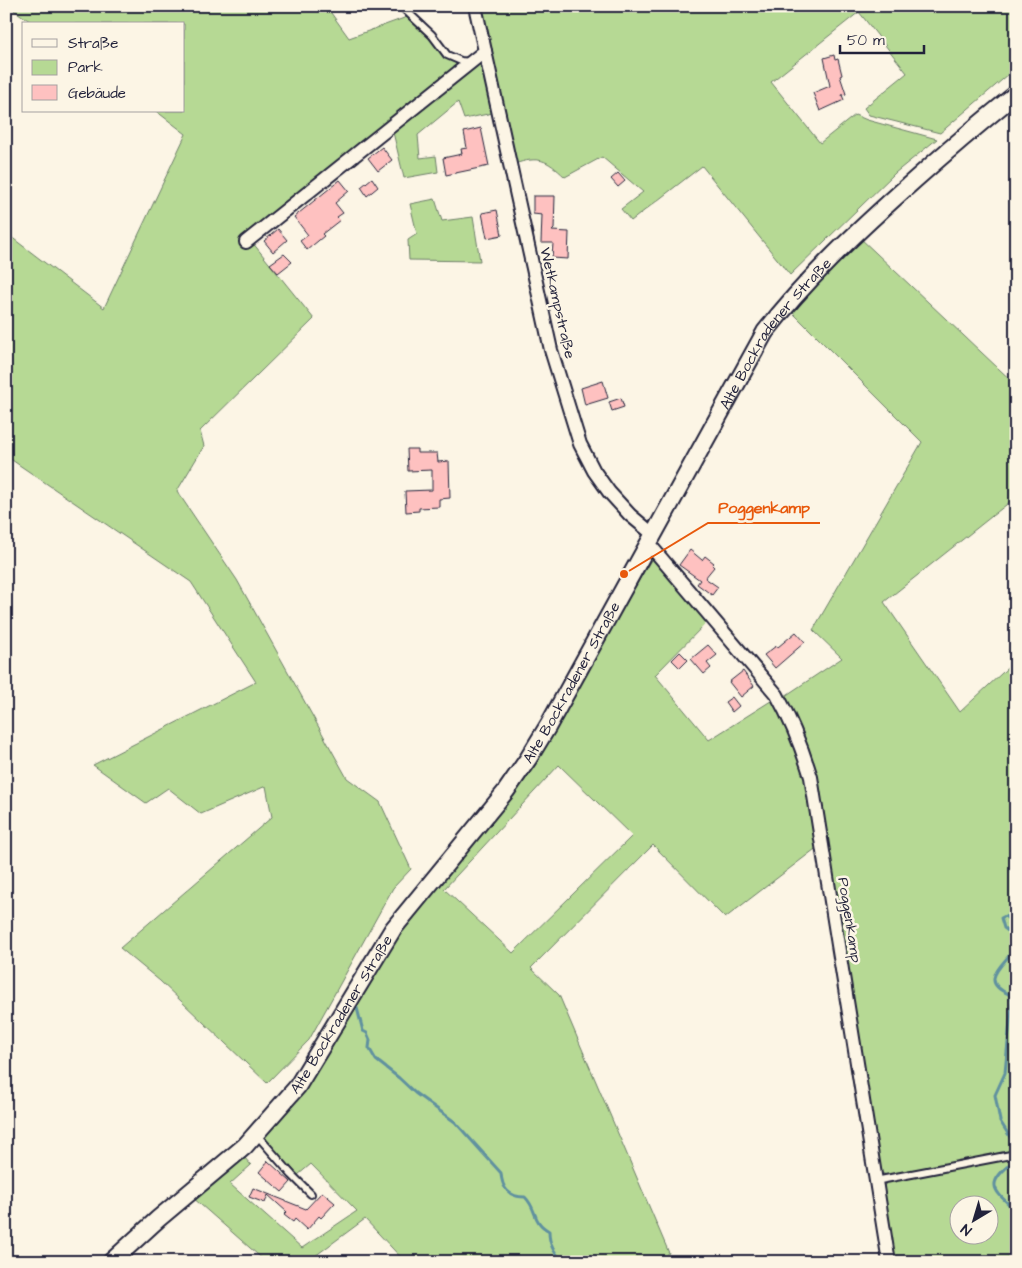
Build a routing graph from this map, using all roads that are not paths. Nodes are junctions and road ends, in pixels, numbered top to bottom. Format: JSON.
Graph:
{"nodes":[{"id":1,"x":401,"y":6,"type":"edge"},
{"id":2,"x":475,"y":6,"type":"edge"},
{"id":3,"x":485,"y":51,"type":"junction"},
{"id":4,"x":471,"y":62,"type":"junction"},
{"id":5,"x":1016,"y":94,"type":"edge"},
{"id":6,"x":246,"y":242,"type":"dead end"},
{"id":7,"x":652,"y":539,"type":"junction"},
{"id":8,"x":256,"y":1134,"type":"junction"},
{"id":9,"x":1016,"y":1154,"type":"edge"},
{"id":10,"x":875,"y":1181,"type":"junction"},
{"id":11,"x":311,"y":1194,"type":"dead end"},
{"id":12,"x":111,"y":1262,"type":"edge"},
{"id":13,"x":890,"y":1262,"type":"edge"}],
"edges":[{"from":1,"to":4,"type":"lane"},
{"from":2,"to":3,"type":"street","name":"Wetkampstraße"},
{"from":3,"to":4,"type":"street"},
{"from":3,"to":7,"type":"street","name":"Wetkampstraße"},
{"from":4,"to":6,"type":"street"},
{"from":5,"to":7,"type":"street","name":"Alte Bockradener Straße"},
{"from":7,"to":8,"type":"street","name":"Alte Bockradener Straße"},
{"from":7,"to":10,"type":"street","name":"Poggenkamp"},
{"from":8,"to":11,"type":"lane"},
{"from":8,"to":12,"type":"street","name":"Alte Bockradener Straße"},
{"from":9,"to":10,"type":"lane"},
{"from":10,"to":13,"type":"street","name":"Poggenkamp"}]}
